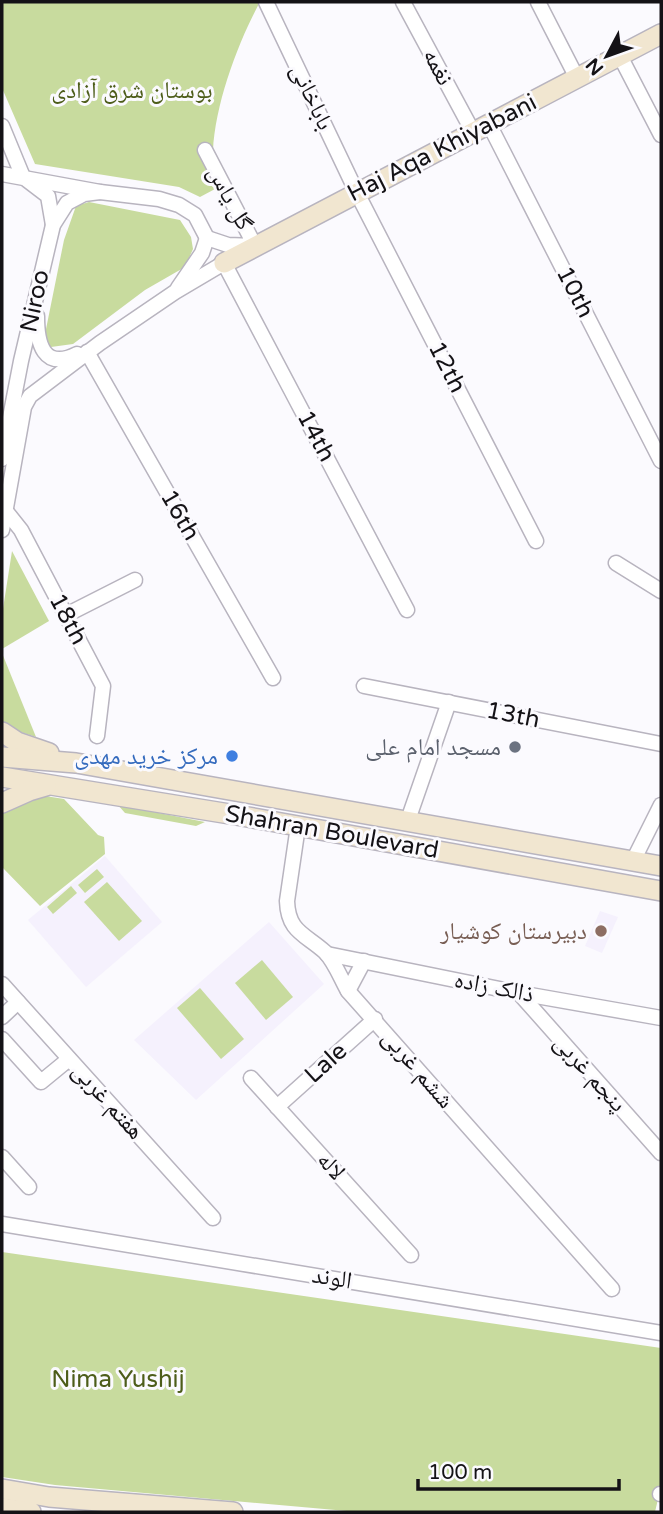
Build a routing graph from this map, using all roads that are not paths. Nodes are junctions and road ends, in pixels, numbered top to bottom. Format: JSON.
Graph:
{"nodes":[{"id":1,"x":266,"y":2,"type":"edge"},
{"id":2,"x":403,"y":2,"type":"edge"},
{"id":3,"x":538,"y":2,"type":"edge"},
{"id":4,"x":661,"y":34,"type":"edge"},
{"id":5,"x":620,"y":56,"type":"junction"},
{"id":6,"x":577,"y":78,"type":"junction"},
{"id":7,"x":2,"y":126,"type":"edge"},
{"id":8,"x":481,"y":128,"type":"junction"},
{"id":9,"x":661,"y":135,"type":"edge"},
{"id":10,"x":205,"y":150,"type":"dead end"},
{"id":11,"x":2,"y":174,"type":"edge"},
{"id":12,"x":23,"y":177,"type":"junction"},
{"id":13,"x":100,"y":192,"type":"junction"},
{"id":14,"x":357,"y":192,"type":"junction"},
{"id":15,"x":53,"y":225,"type":"junction"},
{"id":16,"x":207,"y":238,"type":"junction"},
{"id":17,"x":255,"y":246,"type":"junction"},
{"id":18,"x":224,"y":263,"type":"junction"},
{"id":19,"x":37,"y":292,"type":"junction"},
{"id":20,"x":175,"y":292,"type":"junction"},
{"id":21,"x":100,"y":343,"type":"junction"},
{"id":22,"x":87,"y":352,"type":"junction"},
{"id":23,"x":2,"y":459,"type":"edge"},
{"id":24,"x":661,"y":461,"type":"edge"},
{"id":25,"x":5,"y":510,"type":"junction"},
{"id":26,"x":2,"y":530,"type":"edge"},
{"id":27,"x":536,"y":541,"type":"dead end"},
{"id":28,"x":616,"y":563,"type":"dead end"},
{"id":29,"x":135,"y":580,"type":"dead end"},
{"id":30,"x":661,"y":591,"type":"edge"},
{"id":31,"x":407,"y":610,"type":"dead end"},
{"id":32,"x":66,"y":615,"type":"junction"},
{"id":33,"x":273,"y":678,"type":"dead end"},
{"id":34,"x":364,"y":686,"type":"dead end"},
{"id":35,"x":449,"y":702,"type":"junction"},
{"id":36,"x":2,"y":732,"type":"edge"},
{"id":37,"x":97,"y":736,"type":"dead end"},
{"id":38,"x":661,"y":744,"type":"edge"},
{"id":39,"x":2,"y":757,"type":"edge"},
{"id":40,"x":76,"y":763,"type":"junction"},
{"id":41,"x":2,"y":777,"type":"edge"},
{"id":42,"x":54,"y":784,"type":"junction"},
{"id":43,"x":2,"y":803,"type":"edge"},
{"id":44,"x":661,"y":805,"type":"edge"},
{"id":45,"x":408,"y":820,"type":"junction"},
{"id":46,"x":298,"y":826,"type":"junction"},
{"id":47,"x":633,"y":861,"type":"junction"},
{"id":48,"x":661,"y":866,"type":"edge"},
{"id":49,"x":661,"y":891,"type":"edge"},
{"id":50,"x":327,"y":954,"type":"junction"},
{"id":51,"x":364,"y":961,"type":"junction"},
{"id":52,"x":2,"y":984,"type":"edge"},
{"id":53,"x":348,"y":990,"type":"junction"},
{"id":54,"x":519,"y":993,"type":"junction"},
{"id":55,"x":18,"y":1002,"type":"junction"},
{"id":56,"x":2,"y":1017,"type":"edge"},
{"id":57,"x":661,"y":1018,"type":"edge"},
{"id":58,"x":374,"y":1019,"type":"junction"},
{"id":59,"x":2,"y":1039,"type":"edge"},
{"id":60,"x":69,"y":1059,"type":"junction"},
{"id":61,"x":251,"y":1078,"type":"dead end"},
{"id":62,"x":277,"y":1107,"type":"junction"},
{"id":63,"x":661,"y":1153,"type":"edge"},
{"id":64,"x":2,"y":1157,"type":"edge"},
{"id":65,"x":29,"y":1187,"type":"dead end"},
{"id":66,"x":213,"y":1218,"type":"dead end"},
{"id":67,"x":2,"y":1224,"type":"edge"},
{"id":68,"x":411,"y":1255,"type":"dead end"},
{"id":69,"x":612,"y":1289,"type":"dead end"},
{"id":70,"x":661,"y":1333,"type":"edge"},
{"id":71,"x":2,"y":1489,"type":"edge"},
{"id":72,"x":2,"y":1508,"type":"edge"},
{"id":73,"x":31,"y":1512,"type":"edge"},
{"id":74,"x":233,"y":1512,"type":"edge"}],
"edges":[{"from":1,"to":14,"type":"street","name":"باباخانی"},
{"from":2,"to":8,"type":"street","name":"نغمه"},
{"from":3,"to":6,"type":"street"},
{"from":4,"to":5,"type":"street","name":"Haj Aqa Khiyabani"},
{"from":5,"to":6,"type":"street","name":"Haj Aqa Khiyabani"},
{"from":5,"to":9,"type":"street"},
{"from":6,"to":8,"type":"street","name":"Haj Aqa Khiyabani"},
{"from":7,"to":12,"type":"street"},
{"from":8,"to":14,"type":"street","name":"Haj Aqa Khiyabani"},
{"from":8,"to":24,"type":"street","name":"10th"},
{"from":10,"to":17,"type":"street","name":"گل یاس"},
{"from":11,"to":12,"type":"street","name":"Niroo"},
{"from":12,"to":13,"type":"street","name":"Niroo"},
{"from":12,"to":15,"type":"street","name":"Niroo"},
{"from":13,"to":15,"type":"street","name":"Niroo"},
{"from":13,"to":16,"type":"street","name":"Niroo"},
{"from":14,"to":17,"type":"street","name":"Haj Aqa Khiyabani"},
{"from":14,"to":27,"type":"street","name":"12th"},
{"from":15,"to":19,"type":"street","name":"Niroo"},
{"from":16,"to":17,"type":"street"},
{"from":16,"to":20,"type":"street"},
{"from":17,"to":18,"type":"street","name":"Haj Aqa Khiyabani"},
{"from":18,"to":20,"type":"street"},
{"from":18,"to":31,"type":"street","name":"14th"},
{"from":19,"to":21,"type":"street"},
{"from":19,"to":23,"type":"street","name":"Niroo"},
{"from":20,"to":21,"type":"street"},
{"from":21,"to":22,"type":"street"},
{"from":22,"to":25,"type":"street"},
{"from":22,"to":33,"type":"street","name":"16th"},
{"from":25,"to":26,"type":"street"},
{"from":25,"to":32,"type":"street","name":"18th"},
{"from":28,"to":30,"type":"street"},
{"from":29,"to":32,"type":"street"},
{"from":32,"to":37,"type":"street","name":"18th"},
{"from":34,"to":35,"type":"street","name":"13th"},
{"from":35,"to":38,"type":"street","name":"13th"},
{"from":35,"to":45,"type":"street"},
{"from":36,"to":40,"type":"street"},
{"from":39,"to":40,"type":"street","name":"Shahran Boulevard"},
{"from":40,"to":45,"type":"street","name":"Shahran Boulevard"},
{"from":41,"to":42,"type":"street","name":"Shahran Boulevard"},
{"from":42,"to":43,"type":"street"},
{"from":42,"to":46,"type":"street","name":"Shahran Boulevard"},
{"from":44,"to":47,"type":"street"},
{"from":45,"to":47,"type":"street","name":"Shahran Boulevard"},
{"from":46,"to":49,"type":"street","name":"Shahran Boulevard"},
{"from":46,"to":50,"type":"street","name":"ششم غربی"},
{"from":47,"to":48,"type":"street","name":"Shahran Boulevard"},
{"from":50,"to":51,"type":"street","name":"ذالک زاده"},
{"from":50,"to":53,"type":"street","name":"ششم غربی"},
{"from":51,"to":53,"type":"street"},
{"from":51,"to":54,"type":"street","name":"ذالک زاده"},
{"from":52,"to":55,"type":"street","name":"هفتم غربی"},
{"from":53,"to":58,"type":"street","name":"ششم غربی"},
{"from":54,"to":57,"type":"street","name":"ذالک زاده"},
{"from":54,"to":63,"type":"street","name":"پنجم غربی"},
{"from":55,"to":56,"type":"street"},
{"from":55,"to":60,"type":"street","name":"هفتم غربی"},
{"from":58,"to":62,"type":"street","name":"Lale"},
{"from":58,"to":69,"type":"street","name":"ششم غربی"},
{"from":59,"to":60,"type":"street"},
{"from":60,"to":66,"type":"street","name":"هفتم غربی"},
{"from":61,"to":62,"type":"street","name":"لاله"},
{"from":62,"to":68,"type":"street","name":"لاله"},
{"from":64,"to":65,"type":"street"},
{"from":67,"to":70,"type":"street","name":"الوند"},
{"from":71,"to":74,"type":"street"},
{"from":72,"to":73,"type":"street"}]}
